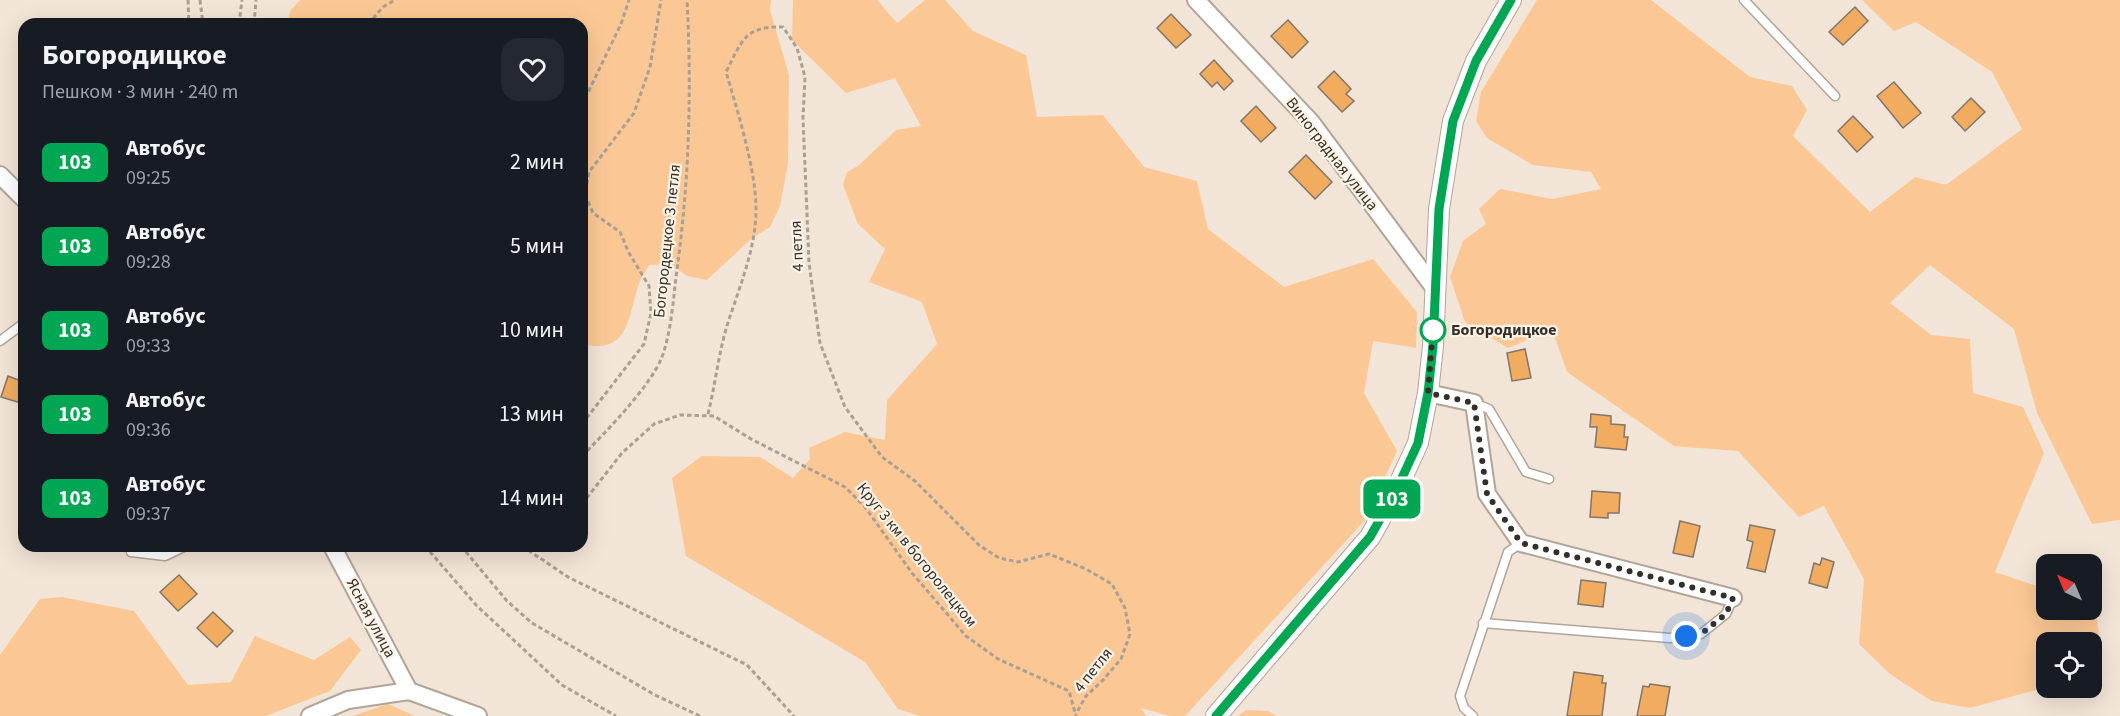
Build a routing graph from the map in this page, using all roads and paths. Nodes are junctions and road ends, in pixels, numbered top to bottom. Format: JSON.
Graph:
{"nodes":[{"id":1,"x":188,"y":0,"type":"edge"},
{"id":2,"x":200,"y":0,"type":"edge"},
{"id":3,"x":242,"y":0,"type":"edge"},
{"id":4,"x":256,"y":0,"type":"edge"},
{"id":5,"x":395,"y":0,"type":"edge"},
{"id":6,"x":629,"y":0,"type":"edge"},
{"id":7,"x":661,"y":0,"type":"edge"},
{"id":8,"x":687,"y":0,"type":"edge"},
{"id":9,"x":1196,"y":0,"type":"edge"},
{"id":10,"x":1511,"y":0,"type":"edge"},
{"id":11,"x":1744,"y":0,"type":"edge"},
{"id":12,"x":189,"y":18,"type":"edge"},
{"id":13,"x":202,"y":18,"type":"edge"},
{"id":14,"x":240,"y":18,"type":"edge"},
{"id":15,"x":254,"y":18,"type":"edge"},
{"id":16,"x":373,"y":18,"type":"edge"},
{"id":17,"x":588,"y":93,"type":"edge"},
{"id":18,"x":1835,"y":96,"type":"dead end"},
{"id":19,"x":0,"y":175,"type":"edge"},
{"id":20,"x":588,"y":178,"type":"edge"},
{"id":21,"x":18,"y":193,"type":"edge"},
{"id":22,"x":588,"y":201,"type":"edge"},
{"id":23,"x":1435,"y":288,"type":"junction"},
{"id":24,"x":18,"y":328,"type":"edge"},
{"id":25,"x":0,"y":341,"type":"edge"},
{"id":26,"x":1428,"y":393,"type":"junction"},
{"id":27,"x":1474,"y":403,"type":"junction"},
{"id":28,"x":708,"y":414,"type":"junction"},
{"id":29,"x":588,"y":416,"type":"edge"},
{"id":30,"x":588,"y":449,"type":"edge"},
{"id":31,"x":1549,"y":479,"type":"dead end"},
{"id":32,"x":588,"y":496,"type":"edge"},
{"id":33,"x":1521,"y":543,"type":"junction"},
{"id":34,"x":131,"y":552,"type":"dead end"},
{"id":35,"x":173,"y":552,"type":"edge"},
{"id":36,"x":335,"y":552,"type":"edge"},
{"id":37,"x":430,"y":552,"type":"edge"},
{"id":38,"x":466,"y":552,"type":"edge"},
{"id":39,"x":531,"y":552,"type":"edge"},
{"id":40,"x":1733,"y":598,"type":"joint"},
{"id":41,"x":1483,"y":623,"type":"junction"},
{"id":42,"x":410,"y":691,"type":"junction"},
{"id":43,"x":1463,"y":712,"type":"edge"},
{"id":44,"x":1076,"y":715,"type":"edge"},
{"id":45,"x":310,"y":716,"type":"edge"},
{"id":46,"x":478,"y":716,"type":"edge"},
{"id":47,"x":616,"y":716,"type":"edge"},
{"id":48,"x":700,"y":716,"type":"edge"},
{"id":49,"x":794,"y":716,"type":"edge"},
{"id":50,"x":1216,"y":716,"type":"edge"},
{"id":51,"x":1473,"y":716,"type":"edge"}],
"edges":[{"from":1,"to":12,"type":"path"},
{"from":2,"to":13,"type":"path"},
{"from":3,"to":14,"type":"path"},
{"from":4,"to":15,"type":"path"},
{"from":5,"to":16,"type":"path"},
{"from":6,"to":17,"type":"path"},
{"from":7,"to":20,"type":"path","name":"Богородецкое 3 петля"},
{"from":8,"to":30,"type":"path","name":"Богородецкое 3 петля"},
{"from":9,"to":23,"type":"street","name":"Виноградная улица"},
{"from":10,"to":23,"type":"street"},
{"from":11,"to":18,"type":"lane"},
{"from":19,"to":21,"type":"street"},
{"from":22,"to":29,"type":"path","name":"Богородецкое 3 петля"},
{"from":23,"to":26,"type":"street"},
{"from":24,"to":25,"type":"lane"},
{"from":26,"to":27,"type":"street"},
{"from":26,"to":50,"type":"street"},
{"from":27,"to":31,"type":"lane"},
{"from":27,"to":33,"type":"street"},
{"from":28,"to":32,"type":"path"},
{"from":28,"to":44,"type":"path","name":"Круг 3 км в богоролецком"},
{"from":28,"to":44,"type":"path","name":"4 петля"},
{"from":33,"to":40,"type":"street"},
{"from":33,"to":41,"type":"lane"},
{"from":34,"to":35,"type":"lane"},
{"from":36,"to":42,"type":"street","name":"Ясная улица"},
{"from":37,"to":47,"type":"path"},
{"from":38,"to":48,"type":"path"},
{"from":39,"to":49,"type":"path"},
{"from":40,"to":41,"type":"lane"},
{"from":41,"to":43,"type":"lane"},
{"from":42,"to":45,"type":"street"},
{"from":42,"to":46,"type":"street"},
{"from":43,"to":51,"type":"lane"}]}
